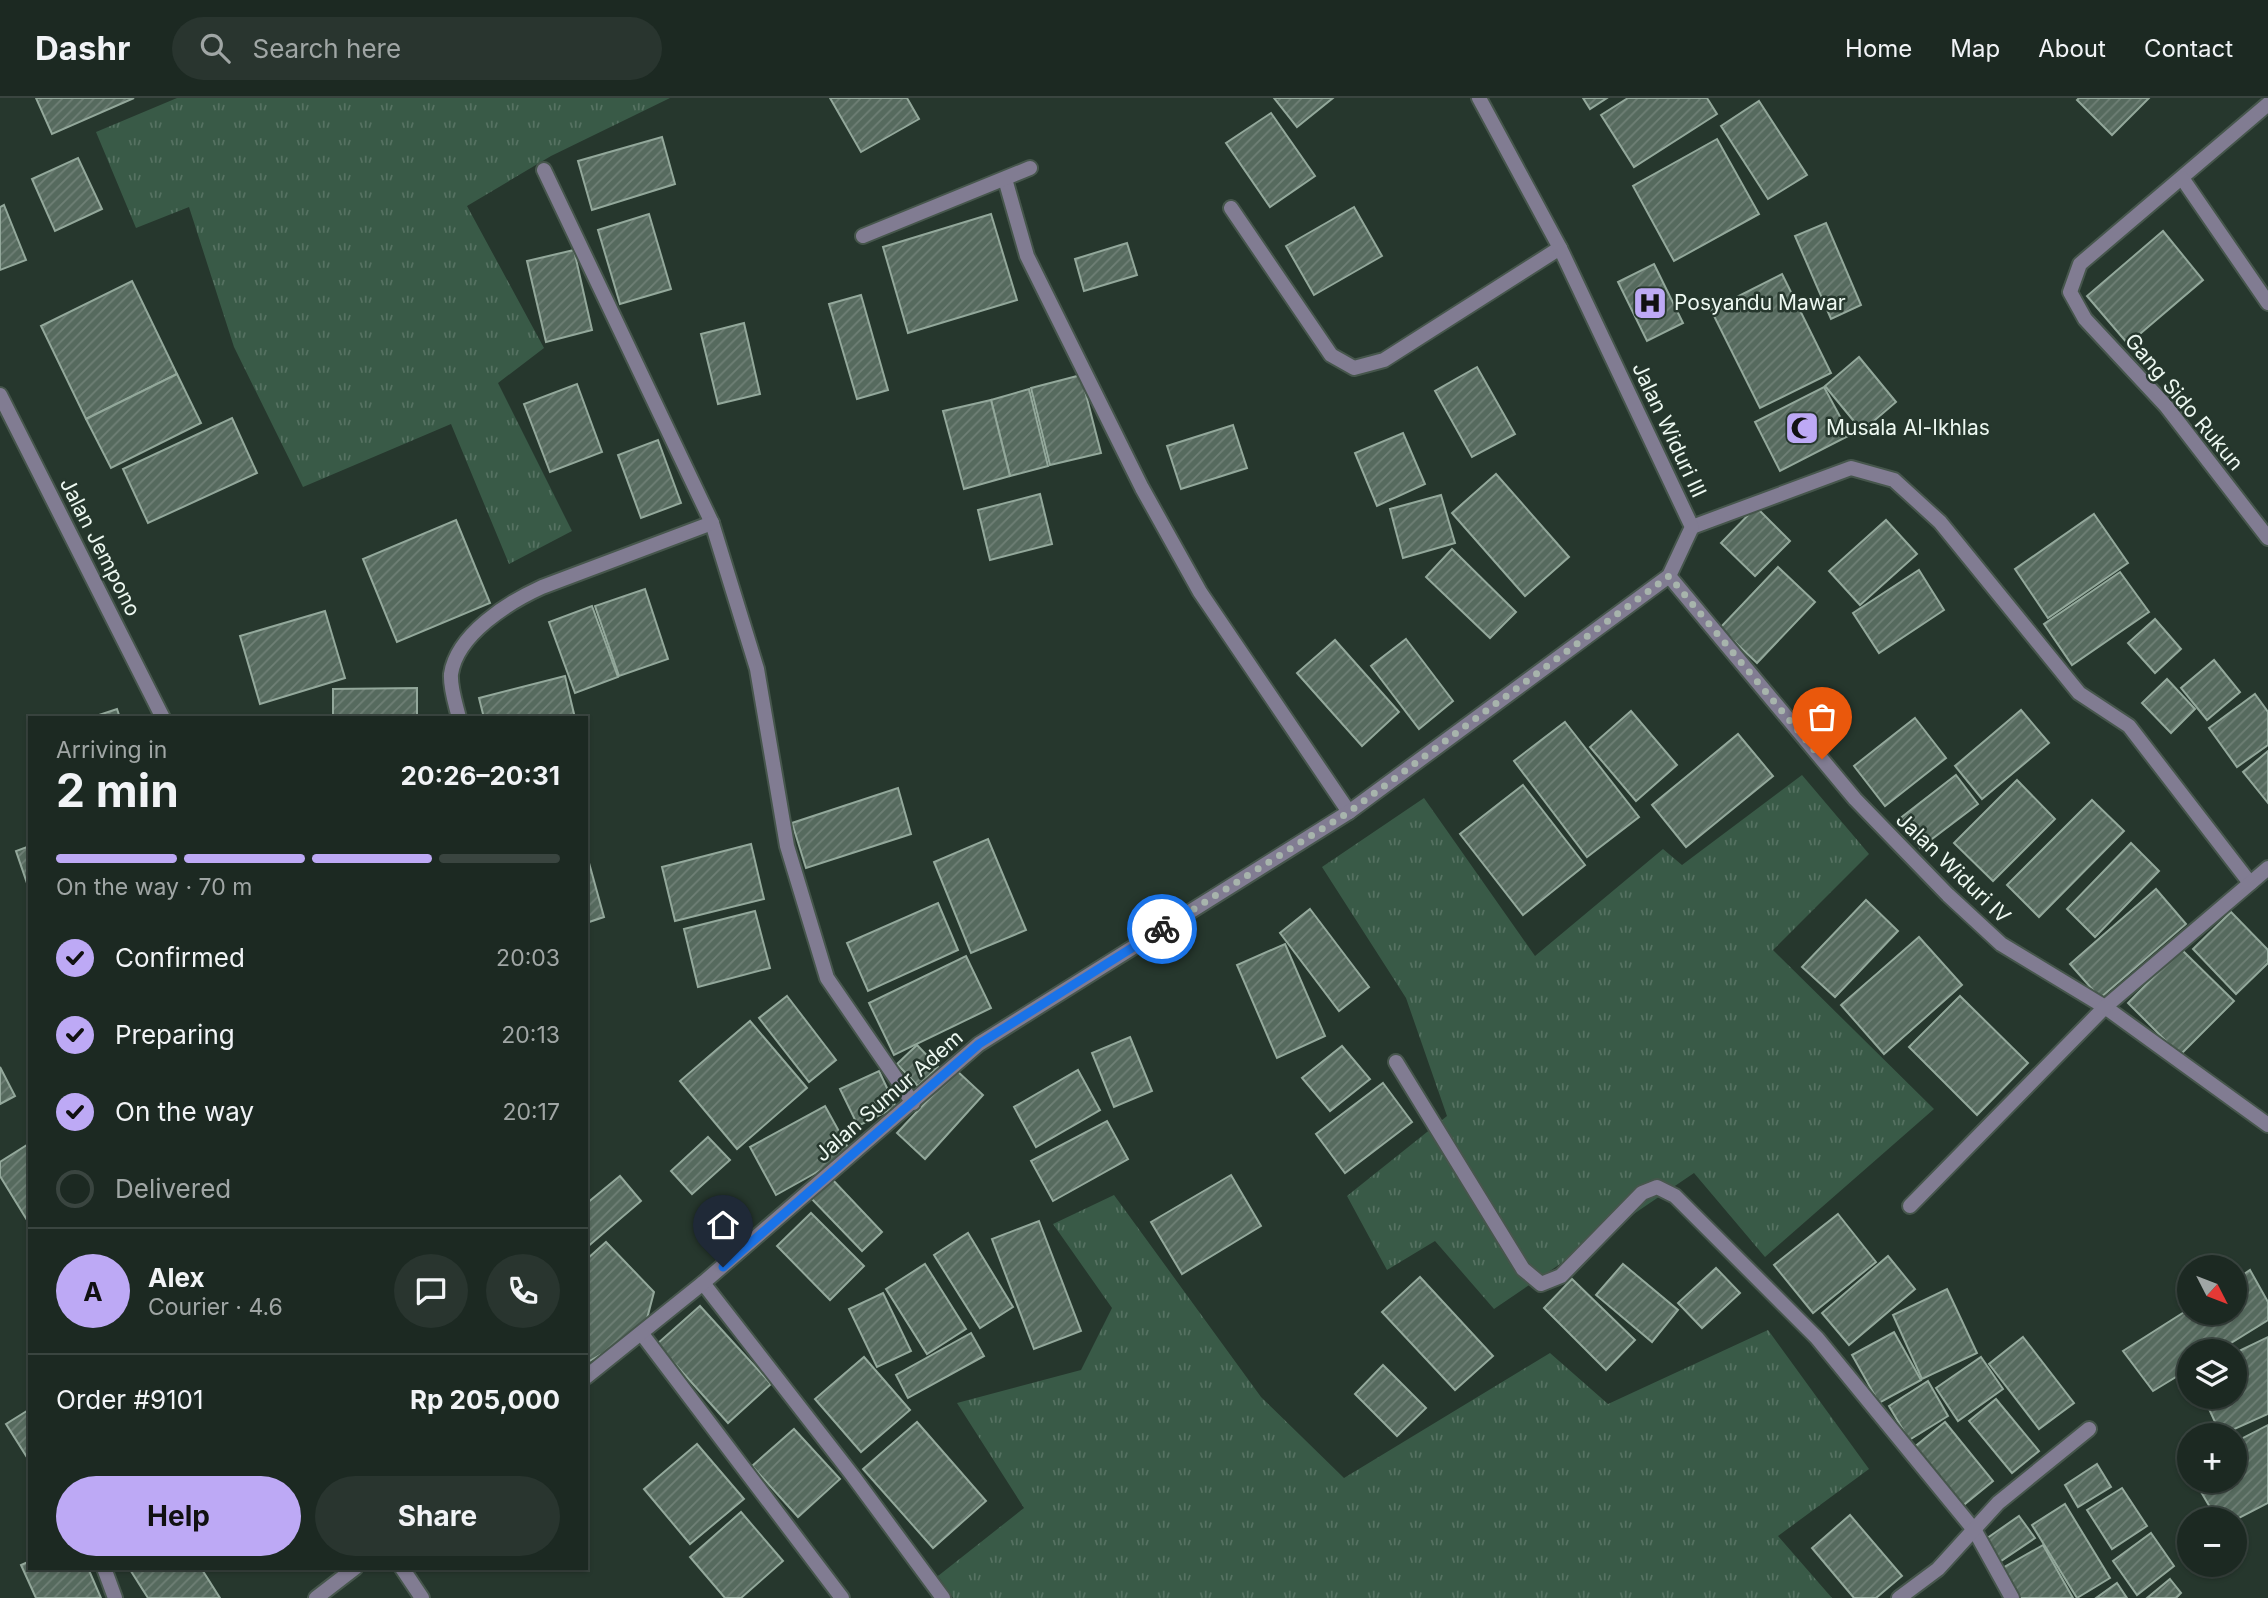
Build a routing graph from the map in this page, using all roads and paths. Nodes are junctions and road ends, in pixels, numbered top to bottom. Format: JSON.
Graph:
{"nodes":[{"id":1,"x":1479,"y":98,"type":"edge"},
{"id":2,"x":2268,"y":104,"type":"edge"},
{"id":3,"x":1030,"y":168,"type":"dead end"},
{"id":4,"x":544,"y":170,"type":"dead end"},
{"id":5,"x":2182,"y":178,"type":"junction"},
{"id":6,"x":1004,"y":180,"type":"junction"},
{"id":7,"x":1231,"y":208,"type":"dead end"},
{"id":8,"x":863,"y":236,"type":"dead end"},
{"id":9,"x":1560,"y":248,"type":"junction"},
{"id":10,"x":2268,"y":303,"type":"edge"},
{"id":11,"x":0,"y":395,"type":"edge"},
{"id":12,"x":712,"y":523,"type":"junction"},
{"id":13,"x":1692,"y":527,"type":"junction"},
{"id":14,"x":2268,"y":538,"type":"edge"},
{"id":15,"x":1669,"y":576,"type":"junction"},
{"id":16,"x":162,"y":716,"type":"edge"},
{"id":17,"x":459,"y":716,"type":"edge"},
{"id":18,"x":1349,"y":812,"type":"junction"},
{"id":19,"x":2268,"y":868,"type":"edge"},
{"id":20,"x":2250,"y":883,"type":"junction"},
{"id":21,"x":2105,"y":1007,"type":"junction"},
{"id":22,"x":1396,"y":1062,"type":"dead end"},
{"id":23,"x":913,"y":1103,"type":"junction"},
{"id":24,"x":2268,"y":1125,"type":"edge"},
{"id":25,"x":1910,"y":1206,"type":"dead end"},
{"id":26,"x":703,"y":1283,"type":"junction"},
{"id":27,"x":642,"y":1335,"type":"junction"},
{"id":28,"x":588,"y":1376,"type":"edge"},
{"id":29,"x":2090,"y":1429,"type":"dead end"},
{"id":30,"x":1975,"y":1531,"type":"junction"},
{"id":31,"x":104,"y":1570,"type":"edge"},
{"id":32,"x":352,"y":1570,"type":"edge"},
{"id":33,"x":403,"y":1570,"type":"edge"},
{"id":34,"x":115,"y":1598,"type":"edge"},
{"id":35,"x":316,"y":1598,"type":"edge"},
{"id":36,"x":422,"y":1598,"type":"edge"},
{"id":37,"x":842,"y":1598,"type":"edge"},
{"id":38,"x":943,"y":1598,"type":"edge"},
{"id":39,"x":1899,"y":1598,"type":"edge"},
{"id":40,"x":2012,"y":1598,"type":"edge"}],
"edges":[{"from":1,"to":9,"type":"street","name":"Jalan Widuri III"},
{"from":2,"to":5,"type":"street"},
{"from":3,"to":6,"type":"street"},
{"from":4,"to":12,"type":"street"},
{"from":5,"to":10,"type":"street"},
{"from":5,"to":14,"type":"street","name":"Gang Sido Rukun"},
{"from":6,"to":8,"type":"street"},
{"from":6,"to":18,"type":"street"},
{"from":7,"to":9,"type":"street"},
{"from":9,"to":13,"type":"street","name":"Jalan Widuri III"},
{"from":11,"to":16,"type":"street","name":"Jalan Jempono"},
{"from":12,"to":17,"type":"street"},
{"from":12,"to":23,"type":"street"},
{"from":13,"to":15,"type":"street","name":"Jalan Widuri III"},
{"from":13,"to":20,"type":"street"},
{"from":15,"to":18,"type":"street","name":"Jalan Widuri III"},
{"from":15,"to":21,"type":"street","name":"Jalan Widuri IV"},
{"from":18,"to":23,"type":"street","name":"Jalan Sumur Adem"},
{"from":19,"to":20,"type":"street"},
{"from":20,"to":21,"type":"street"},
{"from":21,"to":24,"type":"street","name":"Jalan Widuri IV"},
{"from":21,"to":25,"type":"street"},
{"from":22,"to":30,"type":"street"},
{"from":23,"to":26,"type":"street","name":"Jalan Sumur Adem"},
{"from":26,"to":27,"type":"street","name":"Jalan Sumur Adem"},
{"from":26,"to":38,"type":"street"},
{"from":27,"to":28,"type":"street","name":"Jalan Sumur Adem"},
{"from":27,"to":37,"type":"street"},
{"from":29,"to":30,"type":"street"},
{"from":30,"to":39,"type":"street"},
{"from":30,"to":40,"type":"street"},
{"from":31,"to":34,"type":"street"},
{"from":32,"to":35,"type":"street"},
{"from":33,"to":36,"type":"street"}]}
